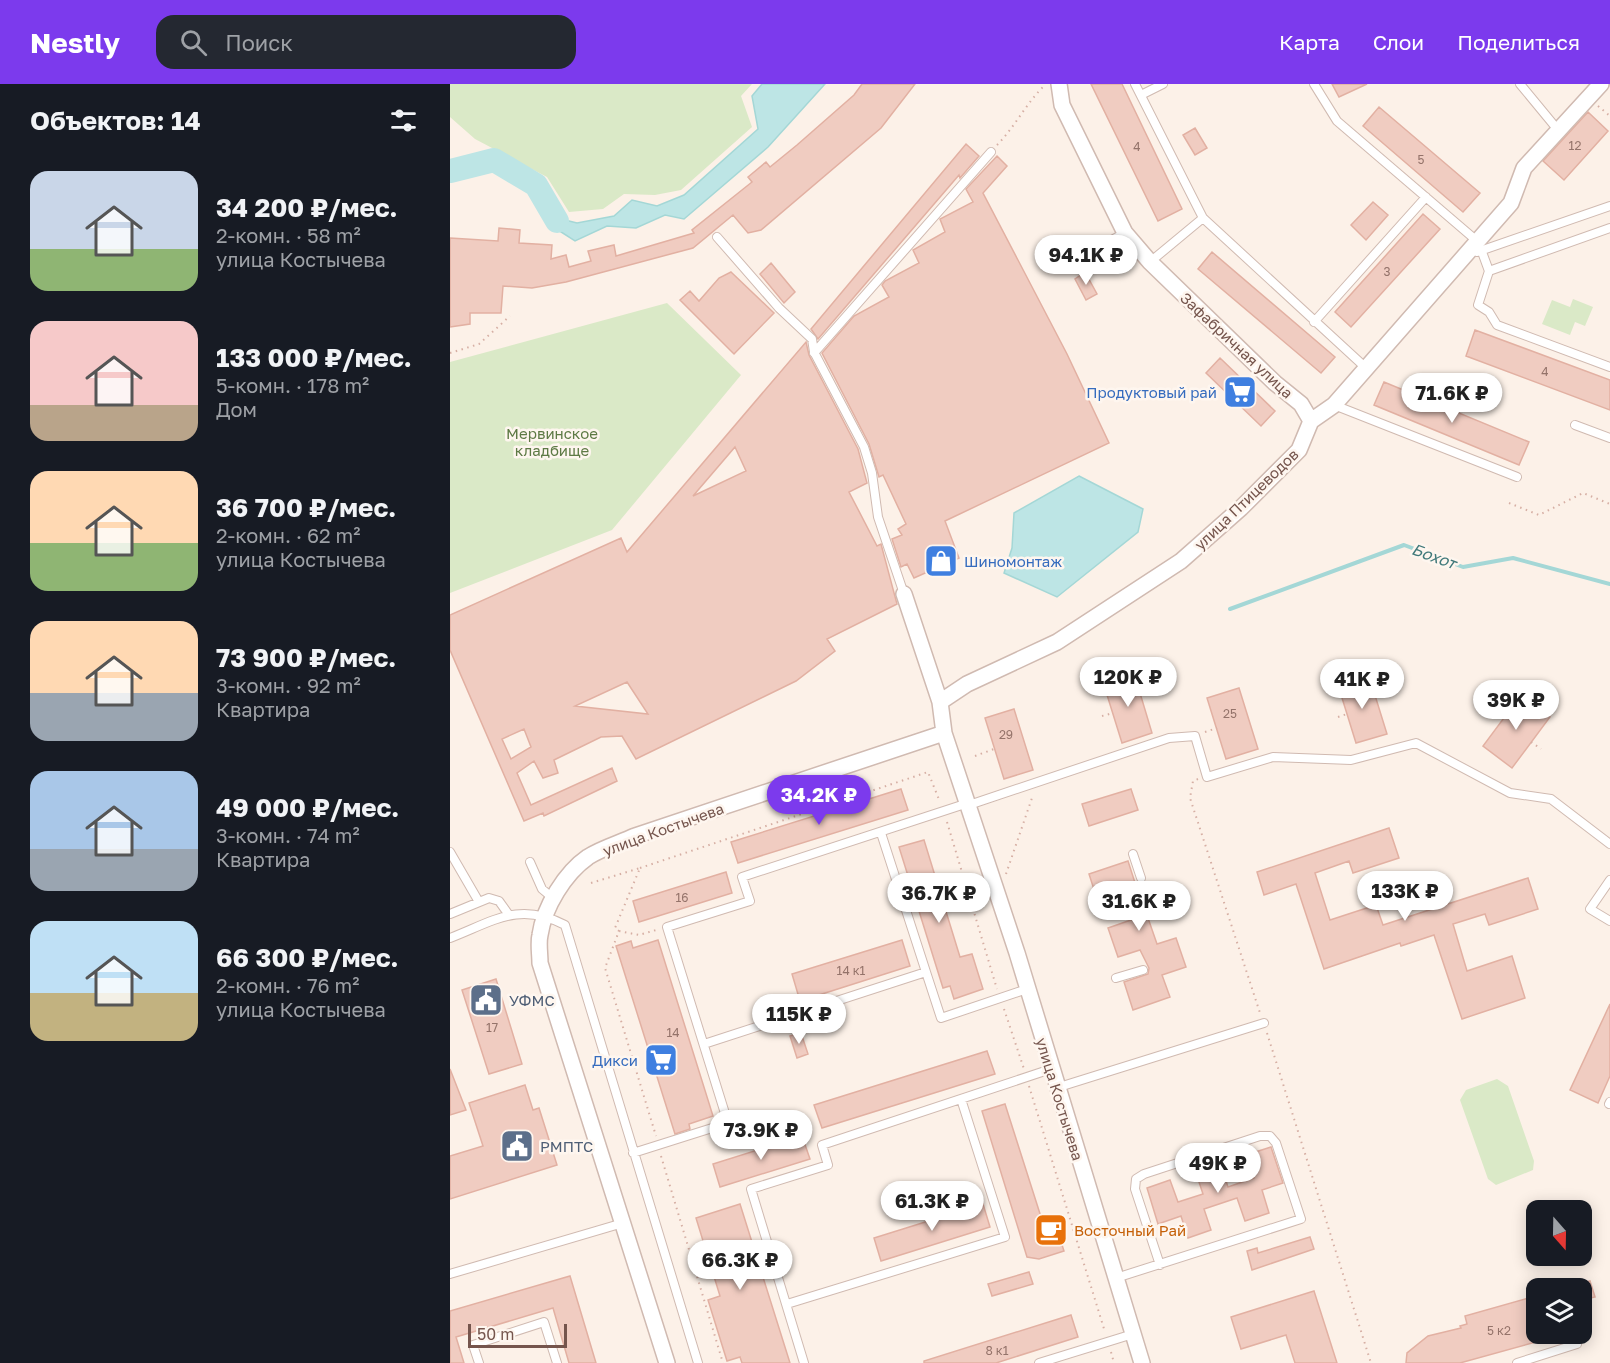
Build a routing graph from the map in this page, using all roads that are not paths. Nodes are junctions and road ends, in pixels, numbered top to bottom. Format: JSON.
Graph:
{"nodes":[{"id":1,"x":1059,"y":84,"type":"edge"},
{"id":2,"x":1135,"y":84,"type":"edge"},
{"id":3,"x":1162,"y":84,"type":"edge"},
{"id":4,"x":1314,"y":84,"type":"edge"},
{"id":5,"x":1520,"y":84,"type":"edge"},
{"id":6,"x":1601,"y":84,"type":"edge"},
{"id":7,"x":1141,"y":95,"type":"junction"},
{"id":8,"x":1558,"y":130,"type":"junction"},
{"id":9,"x":990,"y":152,"type":"road end"},
{"id":10,"x":1426,"y":197,"type":"junction"},
{"id":11,"x":1610,"y":206,"type":"edge"},
{"id":12,"x":1203,"y":218,"type":"junction"},
{"id":13,"x":1610,"y":228,"type":"edge"},
{"id":14,"x":1125,"y":233,"type":"junction"},
{"id":15,"x":717,"y":237,"type":"dead end"},
{"id":16,"x":1477,"y":247,"type":"junction"},
{"id":17,"x":1150,"y":262,"type":"junction"},
{"id":18,"x":1066,"y":264,"type":"dead end"},
{"id":19,"x":1489,"y":271,"type":"junction"},
{"id":20,"x":1314,"y":322,"type":"junction"},
{"id":21,"x":814,"y":352,"type":"junction"},
{"id":22,"x":1610,"y":367,"type":"edge"},
{"id":23,"x":1366,"y":368,"type":"junction"},
{"id":24,"x":1334,"y":405,"type":"junction"},
{"id":25,"x":1311,"y":421,"type":"junction"},
{"id":26,"x":1575,"y":425,"type":"dead end"},
{"id":27,"x":1610,"y":438,"type":"edge"},
{"id":28,"x":1517,"y":477,"type":"dead end"},
{"id":29,"x":904,"y":594,"type":"joint"},
{"id":30,"x":940,"y":702,"type":"junction"},
{"id":31,"x":944,"y":733,"type":"junction"},
{"id":32,"x":969,"y":804,"type":"junction"},
{"id":33,"x":881,"y":833,"type":"junction"},
{"id":34,"x":1610,"y":844,"type":"edge"},
{"id":35,"x":450,"y":852,"type":"edge"},
{"id":36,"x":1133,"y":854,"type":"dead end"},
{"id":37,"x":530,"y":862,"type":"dead end"},
{"id":38,"x":1141,"y":878,"type":"dead end"},
{"id":39,"x":1610,"y":880,"type":"edge"},
{"id":40,"x":554,"y":899,"type":"junction"},
{"id":41,"x":479,"y":902,"type":"junction"},
{"id":42,"x":450,"y":914,"type":"edge"},
{"id":43,"x":509,"y":915,"type":"junction"},
{"id":44,"x":545,"y":915,"type":"junction"},
{"id":45,"x":1610,"y":921,"type":"edge"},
{"id":46,"x":450,"y":938,"type":"edge"},
{"id":47,"x":1143,"y":970,"type":"dead end"},
{"id":48,"x":926,"y":972,"type":"junction"},
{"id":49,"x":1116,"y":978,"type":"dead end"},
{"id":50,"x":1027,"y":988,"type":"junction"},
{"id":51,"x":1264,"y":1023,"type":"road end"},
{"id":52,"x":704,"y":1044,"type":"junction"},
{"id":53,"x":1051,"y":1070,"type":"junction"},
{"id":54,"x":1056,"y":1088,"type":"junction"},
{"id":55,"x":961,"y":1100,"type":"junction"},
{"id":56,"x":633,"y":1153,"type":"junction"},
{"id":57,"x":623,"y":1223,"type":"junction"},
{"id":58,"x":1160,"y":1264,"type":"junction"},
{"id":59,"x":450,"y":1274,"type":"edge"},
{"id":60,"x":1116,"y":1278,"type":"junction"},
{"id":61,"x":787,"y":1304,"type":"junction"},
{"id":62,"x":1133,"y":1334,"type":"junction"},
{"id":63,"x":1577,"y":1344,"type":"dead end"},
{"id":64,"x":1049,"y":1361,"type":"edge"},
{"id":65,"x":479,"y":1363,"type":"edge"},
{"id":66,"x":557,"y":1363,"type":"edge"},
{"id":67,"x":667,"y":1363,"type":"edge"},
{"id":68,"x":698,"y":1363,"type":"edge"},
{"id":69,"x":804,"y":1363,"type":"edge"},
{"id":70,"x":1039,"y":1363,"type":"edge"},
{"id":71,"x":1142,"y":1363,"type":"edge"},
{"id":72,"x":1517,"y":1363,"type":"edge"}],
"edges":[{"from":1,"to":14,"type":"street","name":"Зафабричная улица"},
{"from":2,"to":7,"type":"lane"},
{"from":3,"to":7,"type":"lane"},
{"from":4,"to":10,"type":"lane"},
{"from":5,"to":8,"type":"lane"},
{"from":6,"to":8,"type":"street"},
{"from":7,"to":12,"type":"lane"},
{"from":8,"to":16,"type":"street"},
{"from":9,"to":21,"type":"lane"},
{"from":10,"to":16,"type":"lane"},
{"from":10,"to":20,"type":"lane"},
{"from":11,"to":16,"type":"lane"},
{"from":12,"to":17,"type":"lane"},
{"from":12,"to":20,"type":"lane"},
{"from":13,"to":19,"type":"lane"},
{"from":14,"to":17,"type":"street","name":"Зафабричная улица"},
{"from":14,"to":18,"type":"lane"},
{"from":15,"to":21,"type":"lane"},
{"from":16,"to":19,"type":"lane"},
{"from":16,"to":23,"type":"street"},
{"from":17,"to":25,"type":"street","name":"Зафабричная улица"},
{"from":19,"to":22,"type":"lane"},
{"from":20,"to":23,"type":"lane"},
{"from":21,"to":29,"type":"lane"},
{"from":23,"to":24,"type":"street"},
{"from":24,"to":25,"type":"street"},
{"from":24,"to":28,"type":"lane"},
{"from":25,"to":30,"type":"street","name":"улица Птицеводов"},
{"from":26,"to":27,"type":"lane"},
{"from":29,"to":30,"type":"street","name":"улица Костычева"},
{"from":30,"to":31,"type":"street","name":"улица Костычева"},
{"from":31,"to":32,"type":"street","name":"улица Костычева"},
{"from":31,"to":40,"type":"street","name":"улица Костычева"},
{"from":32,"to":33,"type":"lane"},
{"from":32,"to":34,"type":"lane"},
{"from":32,"to":50,"type":"street","name":"улица Костычева"},
{"from":33,"to":48,"type":"lane"},
{"from":33,"to":52,"type":"lane"},
{"from":35,"to":41,"type":"lane"},
{"from":36,"to":38,"type":"lane"},
{"from":37,"to":40,"type":"lane"},
{"from":39,"to":45,"type":"lane"},
{"from":40,"to":44,"type":"street","name":"улица Костычева"},
{"from":41,"to":42,"type":"lane"},
{"from":41,"to":43,"type":"lane"},
{"from":43,"to":44,"type":"lane"},
{"from":43,"to":46,"type":"lane"},
{"from":44,"to":56,"type":"lane"},
{"from":44,"to":57,"type":"street","name":"улица Костычева"},
{"from":47,"to":49,"type":"lane"},
{"from":48,"to":50,"type":"lane"},
{"from":48,"to":52,"type":"lane"},
{"from":50,"to":53,"type":"street","name":"улица Костычева"},
{"from":51,"to":54,"type":"lane"},
{"from":52,"to":56,"type":"lane"},
{"from":53,"to":54,"type":"street","name":"улица Костычева"},
{"from":53,"to":55,"type":"lane"},
{"from":54,"to":60,"type":"street","name":"улица Костычева"},
{"from":55,"to":61,"type":"lane"},
{"from":55,"to":61,"type":"lane"},
{"from":56,"to":68,"type":"lane"},
{"from":57,"to":59,"type":"lane"},
{"from":57,"to":67,"type":"street","name":"улица Костычева"},
{"from":58,"to":58,"type":"lane"},
{"from":58,"to":60,"type":"lane"},
{"from":60,"to":62,"type":"street","name":"улица Костычева"},
{"from":61,"to":69,"type":"lane"},
{"from":62,"to":64,"type":"lane"},
{"from":62,"to":71,"type":"street","name":"улица Костычева"},
{"from":63,"to":72,"type":"lane"},
{"from":64,"to":70,"type":"lane"},
{"from":65,"to":66,"type":"lane"}]}
